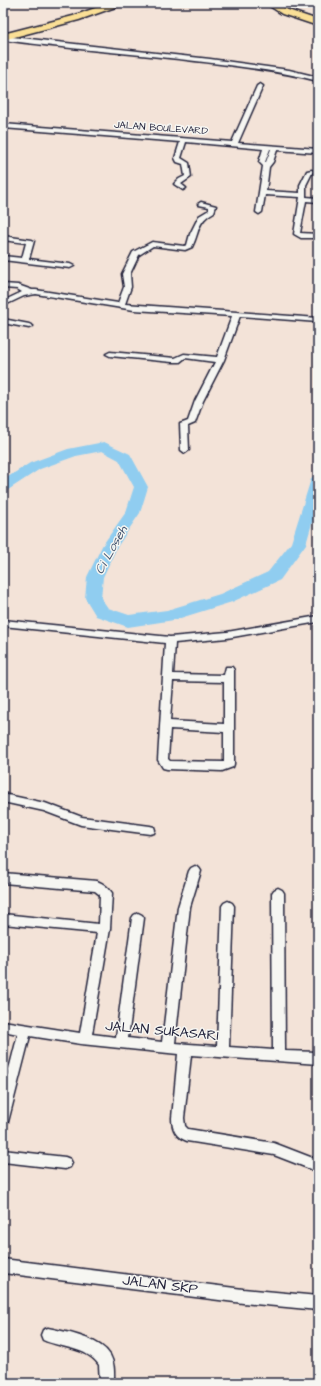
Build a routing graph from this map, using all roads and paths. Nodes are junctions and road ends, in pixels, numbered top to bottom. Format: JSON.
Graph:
{"nodes":[{"id":1,"x":118,"y":3,"type":"edge"},
{"id":2,"x":269,"y":3,"type":"edge"},
{"id":3,"x":279,"y":3,"type":"edge"},
{"id":4,"x":288,"y":11,"type":"junction"},
{"id":5,"x":318,"y":21,"type":"edge"},
{"id":6,"x":3,"y":38,"type":"edge"},
{"id":7,"x":318,"y":79,"type":"edge"},
{"id":8,"x":260,"y":86,"type":"dead end"},
{"id":9,"x":3,"y":126,"type":"edge"},
{"id":10,"x":184,"y":140,"type":"junction"},
{"id":11,"x":234,"y":144,"type":"junction"},
{"id":12,"x":267,"y":147,"type":"junction"},
{"id":13,"x":275,"y":147,"type":"junction"},
{"id":14,"x":318,"y":151,"type":"edge"},
{"id":15,"x":266,"y":166,"type":"junction"},
{"id":16,"x":310,"y":171,"type":"dead end"},
{"id":17,"x":183,"y":188,"type":"dead end"},
{"id":18,"x":261,"y":193,"type":"junction"},
{"id":19,"x":303,"y":197,"type":"junction"},
{"id":20,"x":318,"y":200,"type":"edge"},
{"id":21,"x":201,"y":204,"type":"dead end"},
{"id":22,"x":259,"y":212,"type":"dead end"},
{"id":23,"x":318,"y":236,"type":"edge"},
{"id":24,"x":3,"y":238,"type":"edge"},
{"id":25,"x":3,"y":258,"type":"edge"},
{"id":26,"x":25,"y":260,"type":"junction"},
{"id":27,"x":70,"y":266,"type":"dead end"},
{"id":28,"x":3,"y":286,"type":"edge"},
{"id":29,"x":29,"y":292,"type":"junction"},
{"id":30,"x":3,"y":304,"type":"edge"},
{"id":31,"x":120,"y":306,"type":"junction"},
{"id":32,"x":237,"y":314,"type":"junction"},
{"id":33,"x":318,"y":320,"type":"edge"},
{"id":34,"x":3,"y":321,"type":"edge"},
{"id":35,"x":29,"y":326,"type":"dead end"},
{"id":36,"x":110,"y":354,"type":"dead end"},
{"id":37,"x":220,"y":360,"type":"junction"},
{"id":38,"x":185,"y":450,"type":"dead end"},
{"id":39,"x":318,"y":619,"type":"edge"},
{"id":40,"x":3,"y":623,"type":"edge"},
{"id":41,"x":170,"y":640,"type":"junction"},
{"id":42,"x":167,"y":677,"type":"junction"},
{"id":43,"x":164,"y":725,"type":"junction"},
{"id":44,"x":229,"y":728,"type":"junction"},
{"id":45,"x":3,"y":798,"type":"edge"},
{"id":46,"x":150,"y":830,"type":"dead end"},
{"id":47,"x":196,"y":871,"type":"dead end"},
{"id":48,"x":3,"y":878,"type":"edge"},
{"id":49,"x":278,"y":893,"type":"dead end"},
{"id":50,"x":228,"y":906,"type":"dead end"},
{"id":51,"x":138,"y":918,"type":"dead end"},
{"id":52,"x":3,"y":919,"type":"edge"},
{"id":53,"x":104,"y":929,"type":"junction"},
{"id":54,"x":3,"y":1026,"type":"edge"},
{"id":55,"x":25,"y":1030,"type":"junction"},
{"id":56,"x":85,"y":1038,"type":"junction"},
{"id":57,"x":121,"y":1043,"type":"junction"},
{"id":58,"x":168,"y":1048,"type":"junction"},
{"id":59,"x":185,"y":1050,"type":"junction"},
{"id":60,"x":223,"y":1052,"type":"junction"},
{"id":61,"x":279,"y":1056,"type":"junction"},
{"id":62,"x":318,"y":1058,"type":"edge"},
{"id":63,"x":3,"y":1118,"type":"edge"},
{"id":64,"x":3,"y":1156,"type":"edge"},
{"id":65,"x":65,"y":1163,"type":"dead end"},
{"id":66,"x":318,"y":1166,"type":"edge"},
{"id":67,"x":3,"y":1266,"type":"edge"},
{"id":68,"x":318,"y":1303,"type":"edge"},
{"id":69,"x":48,"y":1335,"type":"dead end"},
{"id":70,"x":107,"y":1383,"type":"edge"}],
"edges":[{"from":1,"to":6,"type":"highway"},
{"from":2,"to":4,"type":"main road"},
{"from":3,"to":4,"type":"main road"},
{"from":4,"to":5,"type":"main road"},
{"from":6,"to":7,"type":"street"},
{"from":8,"to":11,"type":"street"},
{"from":9,"to":10,"type":"street","name":"JALAN BOULEVARD"},
{"from":10,"to":11,"type":"street","name":"JALAN BOULEVARD"},
{"from":10,"to":17,"type":"street"},
{"from":11,"to":12,"type":"street","name":"JALAN BOULEVARD"},
{"from":12,"to":13,"type":"street","name":"JALAN BOULEVARD"},
{"from":12,"to":15,"type":"street"},
{"from":13,"to":14,"type":"street","name":"JALAN BOULEVARD"},
{"from":13,"to":15,"type":"street"},
{"from":15,"to":18,"type":"street"},
{"from":16,"to":19,"type":"street"},
{"from":18,"to":19,"type":"street"},
{"from":18,"to":22,"type":"street"},
{"from":19,"to":20,"type":"street"},
{"from":19,"to":23,"type":"street"},
{"from":21,"to":31,"type":"street"},
{"from":24,"to":26,"type":"street"},
{"from":25,"to":26,"type":"street"},
{"from":26,"to":27,"type":"street"},
{"from":28,"to":29,"type":"street"},
{"from":29,"to":30,"type":"street"},
{"from":29,"to":31,"type":"street"},
{"from":31,"to":32,"type":"street"},
{"from":32,"to":33,"type":"street"},
{"from":32,"to":37,"type":"street"},
{"from":34,"to":35,"type":"street"},
{"from":36,"to":37,"type":"street"},
{"from":37,"to":38,"type":"street"},
{"from":39,"to":41,"type":"street"},
{"from":40,"to":41,"type":"street"},
{"from":41,"to":42,"type":"street"},
{"from":42,"to":43,"type":"street"},
{"from":42,"to":44,"type":"street"},
{"from":43,"to":44,"type":"street"},
{"from":43,"to":44,"type":"street"},
{"from":45,"to":46,"type":"street"},
{"from":47,"to":58,"type":"street"},
{"from":48,"to":53,"type":"street"},
{"from":49,"to":61,"type":"street"},
{"from":50,"to":60,"type":"street"},
{"from":51,"to":57,"type":"street"},
{"from":52,"to":53,"type":"street"},
{"from":53,"to":56,"type":"street"},
{"from":54,"to":55,"type":"street","name":"JALAN SUKASARI"},
{"from":55,"to":56,"type":"street","name":"JALAN SUKASARI"},
{"from":55,"to":63,"type":"street"},
{"from":56,"to":57,"type":"street","name":"JALAN SUKASARI"},
{"from":57,"to":58,"type":"street","name":"JALAN SUKASARI"},
{"from":58,"to":59,"type":"street","name":"JALAN SUKASARI"},
{"from":59,"to":60,"type":"street","name":"JALAN SUKASARI"},
{"from":59,"to":66,"type":"street"},
{"from":60,"to":61,"type":"street","name":"JALAN SUKASARI"},
{"from":61,"to":62,"type":"street","name":"JALAN SUKASARI"},
{"from":64,"to":65,"type":"street"},
{"from":67,"to":68,"type":"street","name":"JALAN SKP"},
{"from":69,"to":70,"type":"street"}]}
